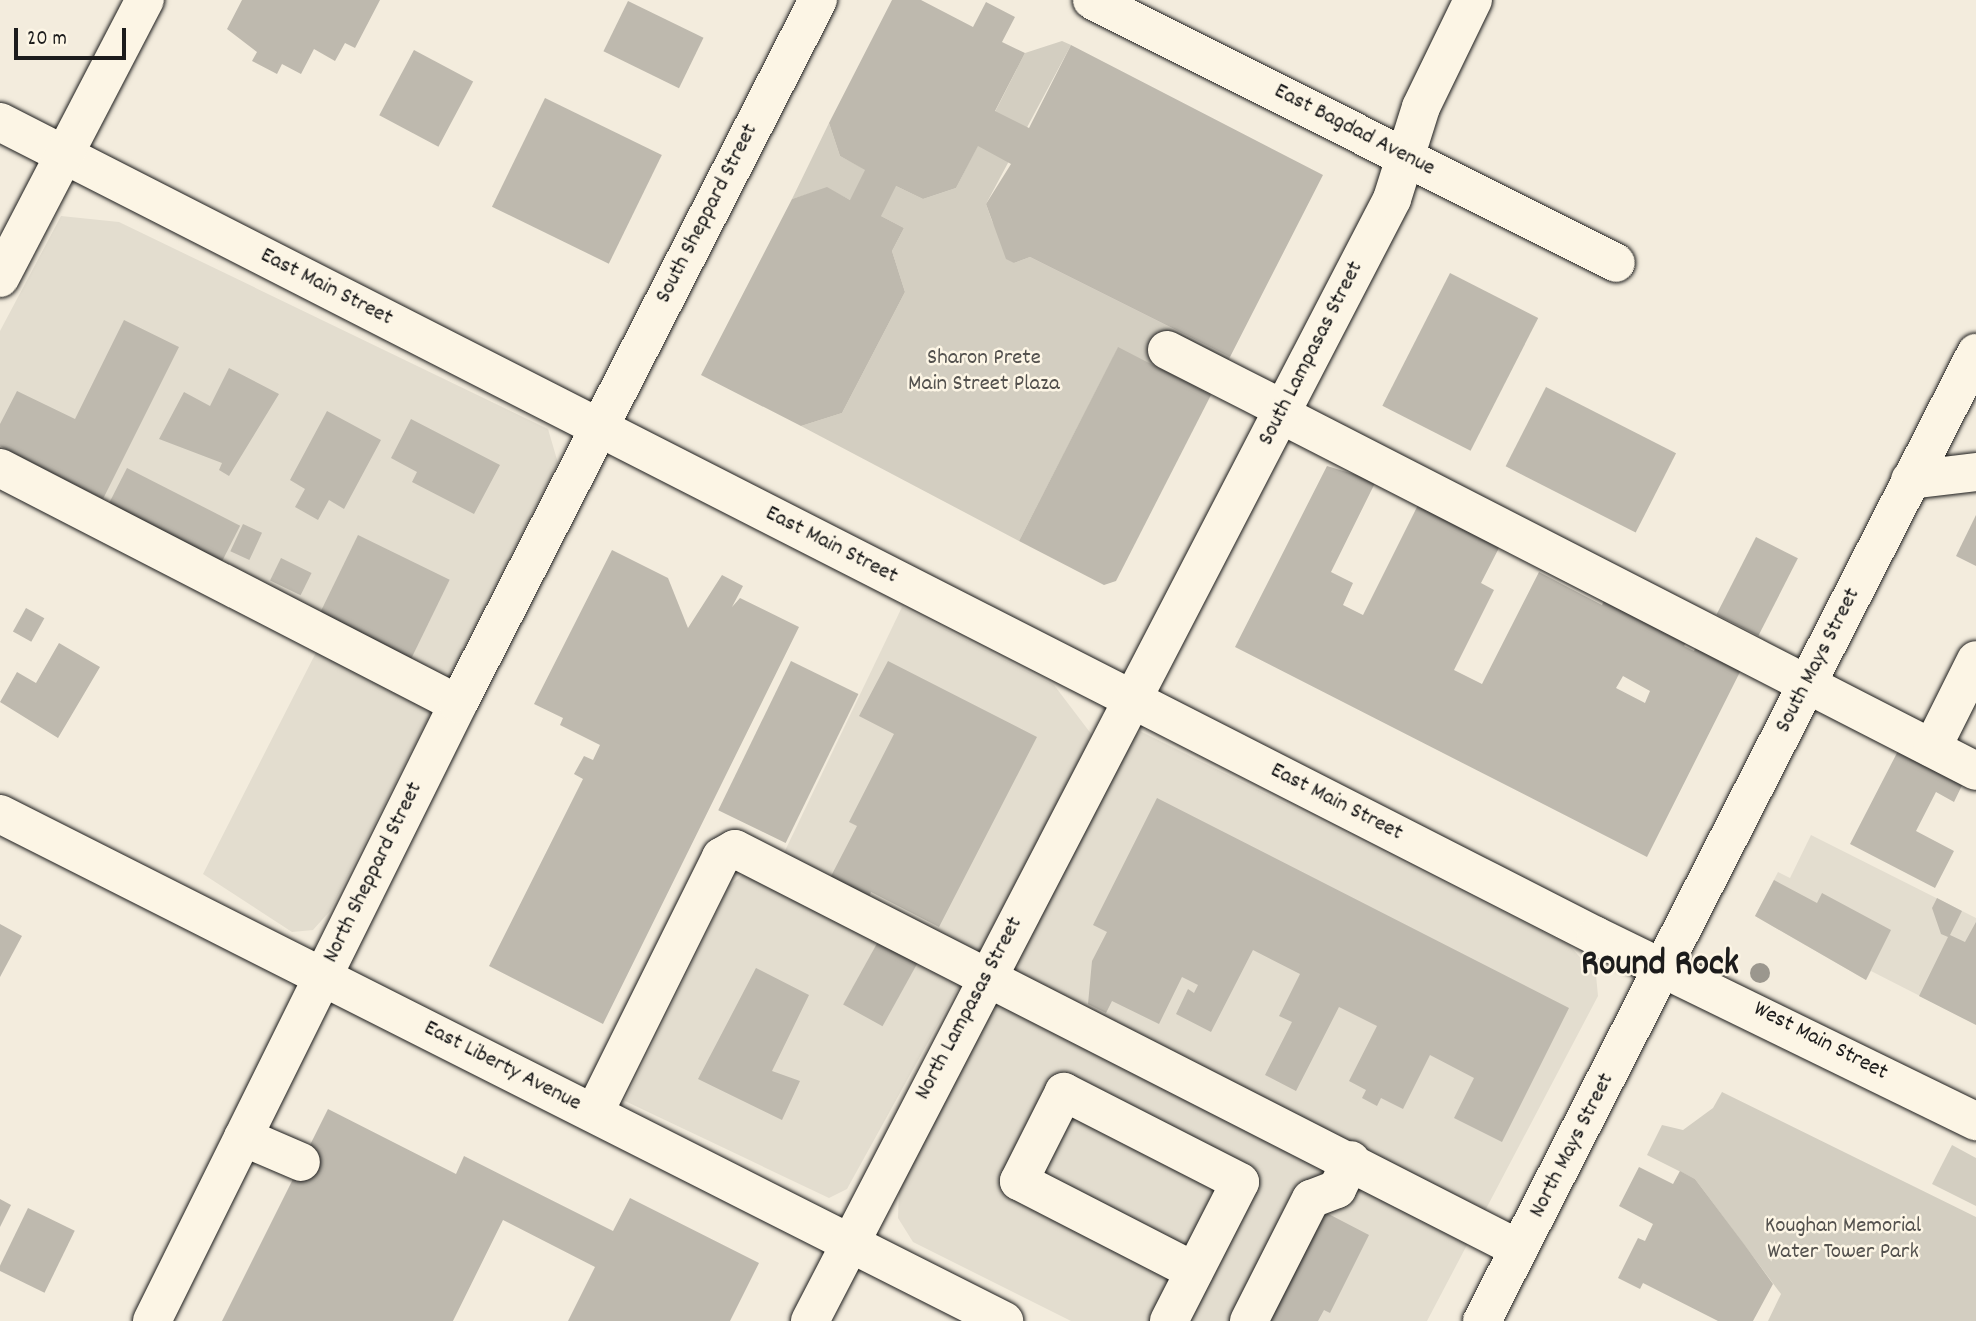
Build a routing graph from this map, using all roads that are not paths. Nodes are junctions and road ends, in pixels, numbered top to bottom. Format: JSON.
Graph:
{"nodes":[{"id":1,"x":145,"y":0,"type":"edge"},
{"id":2,"x":818,"y":0,"type":"edge"},
{"id":3,"x":1092,"y":0,"type":"edge"},
{"id":4,"x":1473,"y":0,"type":"edge"},
{"id":5,"x":0,"y":122,"type":"edge"},
{"id":6,"x":62,"y":154,"type":"junction"},
{"id":7,"x":1406,"y":158,"type":"junction"},
{"id":8,"x":1616,"y":263,"type":"dead end"},
{"id":9,"x":0,"y":278,"type":"edge"},
{"id":10,"x":1167,"y":350,"type":"dead end"},
{"id":11,"x":1972,"y":374,"type":"edge"},
{"id":12,"x":1282,"y":412,"type":"junction"},
{"id":13,"x":600,"y":428,"type":"junction"},
{"id":14,"x":0,"y":468,"type":"edge"},
{"id":15,"x":1976,"y":472,"type":"edge"},
{"id":16,"x":1910,"y":480,"type":"junction"},
{"id":17,"x":1976,"y":660,"type":"edge"},
{"id":18,"x":1809,"y":684,"type":"junction"},
{"id":19,"x":1136,"y":701,"type":"junction"},
{"id":20,"x":458,"y":704,"type":"junction"},
{"id":21,"x":1932,"y":748,"type":"junction"},
{"id":22,"x":1976,"y":771,"type":"edge"},
{"id":23,"x":0,"y":814,"type":"edge"},
{"id":24,"x":1661,"y":969,"type":"junction"},
{"id":25,"x":987,"y":974,"type":"junction"},
{"id":26,"x":322,"y":978,"type":"junction"},
{"id":27,"x":594,"y":1113,"type":"junction"},
{"id":28,"x":1976,"y":1121,"type":"edge"},
{"id":29,"x":243,"y":1137,"type":"junction"},
{"id":30,"x":1351,"y":1160,"type":"junction"},
{"id":31,"x":301,"y":1163,"type":"dead end"},
{"id":32,"x":851,"y":1241,"type":"junction"},
{"id":33,"x":1519,"y":1249,"type":"junction"},
{"id":34,"x":1194,"y":1271,"type":"junction"},
{"id":35,"x":152,"y":1321,"type":"edge"},
{"id":36,"x":810,"y":1321,"type":"edge"},
{"id":37,"x":1004,"y":1321,"type":"edge"},
{"id":38,"x":1169,"y":1321,"type":"edge"},
{"id":39,"x":1249,"y":1321,"type":"edge"},
{"id":40,"x":1482,"y":1321,"type":"edge"}],
"edges":[{"from":1,"to":6,"type":"street"},
{"from":2,"to":13,"type":"street","name":"South Sheppard Street"},
{"from":3,"to":7,"type":"street","name":"East Bagdad Avenue"},
{"from":4,"to":7,"type":"street","name":"South Lampasas Street"},
{"from":5,"to":6,"type":"street","name":"East Main Street"},
{"from":6,"to":9,"type":"street"},
{"from":6,"to":13,"type":"street","name":"East Main Street"},
{"from":7,"to":8,"type":"street","name":"East Bagdad Avenue"},
{"from":7,"to":12,"type":"street","name":"South Lampasas Street"},
{"from":10,"to":12,"type":"street"},
{"from":11,"to":16,"type":"street","name":"South Mays Street"},
{"from":12,"to":18,"type":"street"},
{"from":12,"to":19,"type":"street","name":"South Lampasas Street"},
{"from":13,"to":19,"type":"street","name":"East Main Street"},
{"from":13,"to":20,"type":"street","name":"North Sheppard Street"},
{"from":14,"to":20,"type":"street"},
{"from":15,"to":16,"type":"street"},
{"from":16,"to":18,"type":"street","name":"South Mays Street"},
{"from":17,"to":21,"type":"street"},
{"from":18,"to":21,"type":"street"},
{"from":18,"to":24,"type":"street","name":"South Mays Street"},
{"from":19,"to":24,"type":"street","name":"East Main Street"},
{"from":19,"to":25,"type":"street","name":"North Lampasas Street"},
{"from":20,"to":26,"type":"street","name":"North Sheppard Street"},
{"from":21,"to":22,"type":"street"},
{"from":23,"to":26,"type":"street","name":"East Liberty Avenue"},
{"from":24,"to":28,"type":"street","name":"West Main Street"},
{"from":24,"to":33,"type":"street","name":"North Mays Street"},
{"from":25,"to":27,"type":"street"},
{"from":25,"to":30,"type":"street"},
{"from":25,"to":32,"type":"street","name":"North Lampasas Street"},
{"from":26,"to":27,"type":"street","name":"East Liberty Avenue"},
{"from":26,"to":29,"type":"street","name":"North Sheppard Street"},
{"from":27,"to":32,"type":"street","name":"East Liberty Avenue"},
{"from":29,"to":31,"type":"street"},
{"from":29,"to":35,"type":"street","name":"North Sheppard Street"},
{"from":30,"to":33,"type":"street"},
{"from":30,"to":39,"type":"street"},
{"from":32,"to":36,"type":"street","name":"North Lampasas Street"},
{"from":32,"to":37,"type":"street","name":"East Liberty Avenue"},
{"from":33,"to":40,"type":"street","name":"North Mays Street"},
{"from":34,"to":34,"type":"street"},
{"from":34,"to":38,"type":"street"}]}
